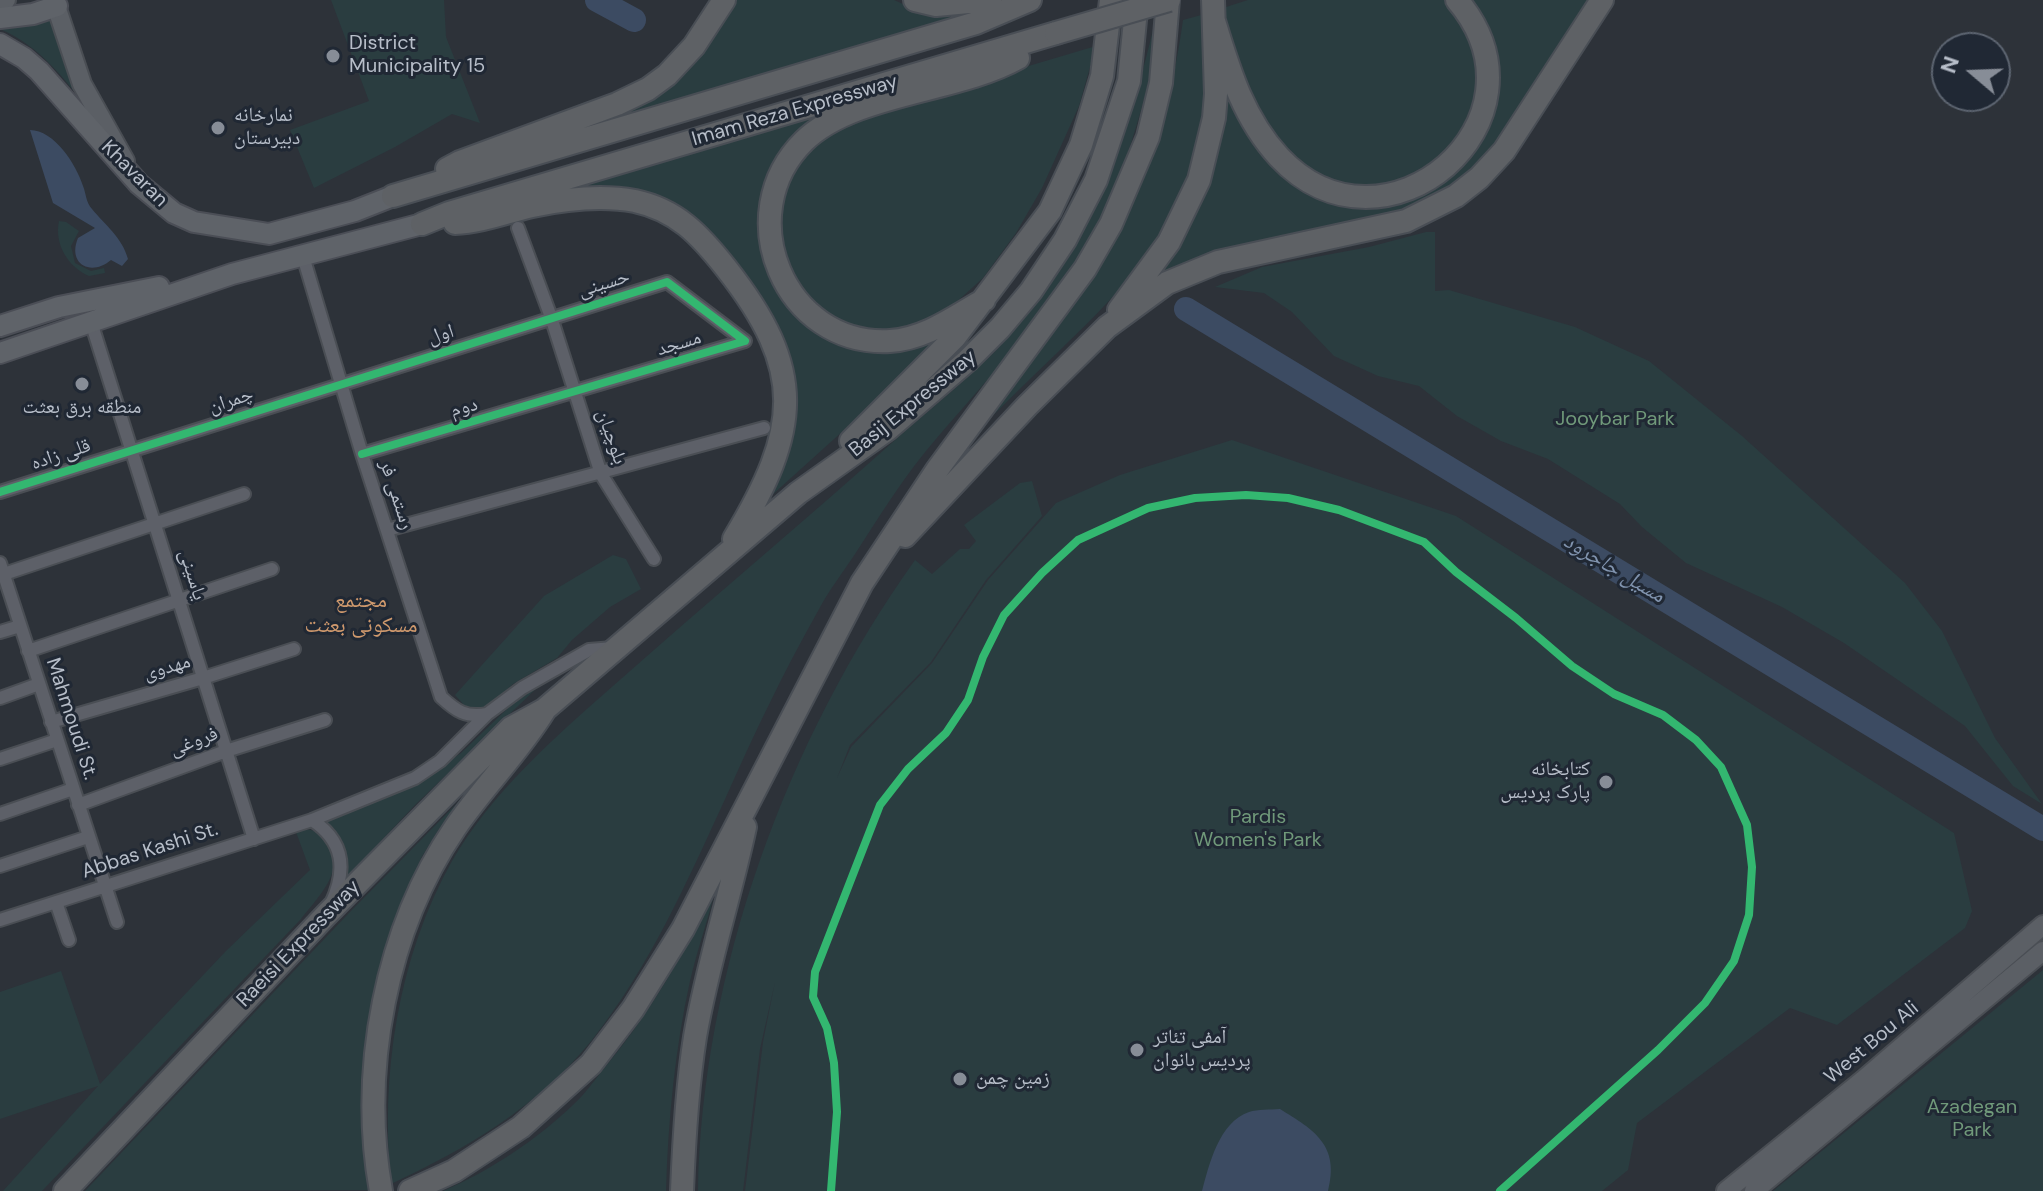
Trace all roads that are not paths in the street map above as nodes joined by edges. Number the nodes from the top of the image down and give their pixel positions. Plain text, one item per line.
1 (0, 0) edge
2 (6, 0) edge
3 (724, 0) edge
4 (915, 0) edge
5 (990, 0) edge
6 (1030, 0) edge
7 (1111, 0) edge
8 (1137, 0) edge
9 (1168, 0) edge
10 (1457, 0) edge
11 (1602, 0) edge
12 (56, 3) edge
13 (1213, 10) edge
14 (0, 18) edge
15 (1056, 33) junction
16 (0, 44) edge
17 (139, 184) junction
18 (393, 196) junction
19 (422, 224) junction
20 (518, 228) dead end
21 (302, 253) junction
22 (232, 274) junction
23 (667, 282) joint
24 (984, 300) junction
25 (551, 317) junction
26 (91, 322) junction
27 (0, 326) edge
28 (1107, 327) junction
29 (0, 353) edge
30 (340, 383) junction
31 (575, 392) junction
32 (764, 428) dead end
33 (131, 450) junction
34 (362, 454) junction
35 (601, 474) junction
36 (0, 492) edge
37 (798, 493) junction
38 (244, 494) dead end
39 (154, 522) junction
40 (387, 530) junction
41 (723, 556) junction
42 (654, 559) dead end
43 (2, 568) edge
44 (272, 569) dead end
45 (862, 583) junction
46 (179, 601) junction
47 (20, 626) junction
48 (0, 632) edge
49 (615, 648) junction
50 (294, 649) dead end
51 (28, 651) junction
52 (203, 678) junction
53 (39, 684) junction
54 (0, 698) edge
55 (544, 710) junction
56 (487, 714) junction
57 (325, 720) dead end
58 (51, 722) junction
59 (57, 740) junction
60 (226, 751) junction
61 (0, 759) edge
62 (73, 789) junction
63 (752, 797) junction
64 (78, 805) junction
65 (0, 814) edge
66 (312, 820) junction
67 (88, 837) junction
68 (254, 839) junction
69 (0, 866) edge
70 (104, 887) junction
71 (56, 902) junction
72 (326, 915) junction
73 (0, 920) edge
74 (117, 922) dead end
75 (2043, 925) edge
76 (69, 940) dead end
77 (2043, 951) edge
78 (381, 1188) edge
79 (65, 1191) edge
80 (410, 1191) edge
81 (682, 1191) edge
82 (1726, 1191) edge
83 (1754, 1191) edge

1 - 2 main road
3 - 18 highway
4 - 5 highway
6 - 18 highway, Imam Reza Expressway
7 - 24 highway
8 - 37 highway, Basij Expressway
9 - 15 highway, Imam Reza Expressway, bridge
9 - 45 highway, Basij Expressway
10 - 13 highway
11 - 28 highway
12 - 14 main road
12 - 17 main road
13 - 28 highway
15 - 19 highway, Imam Reza Expressway
15 - 24 highway
16 - 17 main road, Khavaran
17 - 18 main road, Khavaran
19 - 21 main road
19 - 41 highway
20 - 25 street, بلوچیان
21 - 22 main road
21 - 30 street, رستمی فر
22 - 26 main road
22 - 27 main road
23 - 25 street, حسینی
23 - 31 street, مسجد
24 - 37 highway
25 - 30 street, اول
25 - 31 street, بلوچیان
26 - 29 main road
26 - 33 street, یاسینی
28 - 45 highway
30 - 33 street, چمران
30 - 34 street, رستمی فر
31 - 34 street, دوم
31 - 35 street, بلوچیان
32 - 35 street
33 - 36 street, قلی زاده
33 - 39 street, یاسینی
34 - 40 street, رستمی فر
35 - 40 street
35 - 42 street, بلوچیان
37 - 41 highway, Basij Expressway
38 - 39 street
39 - 43 street
39 - 46 street, یاسینی
40 - 56 street, رستمی فر
41 - 49 highway, Basij Expressway
43 - 47 street, Mahmoudi St.
44 - 46 street
45 - 63 highway, Basij Expressway
46 - 51 street
46 - 52 street, یاسینی
47 - 48 street
47 - 51 street, Mahmoudi St.
49 - 55 highway, Basij Expressway
49 - 56 street, Abbas Kashi St.
50 - 52 street, مهدوی
51 - 53 street, Mahmoudi St.
52 - 58 street, مهدوی
52 - 60 street, یاسینی
53 - 54 street
53 - 58 street, Mahmoudi St.
55 - 72 highway, Raeisi Expressway
55 - 78 highway
56 - 66 street, Abbas Kashi St.
57 - 60 street, فروغی
58 - 59 street, Mahmoudi St.
59 - 61 street
59 - 62 street, Mahmoudi St.
60 - 64 street, فروغی
60 - 68 street, یاسینی
62 - 64 street, Mahmoudi St.
62 - 65 street
63 - 80 highway
63 - 81 highway
64 - 67 street, Mahmoudi St.
66 - 68 street, Abbas Kashi St.
66 - 72 street
67 - 69 street
67 - 70 street, Mahmoudi St.
68 - 70 street, Abbas Kashi St.
70 - 71 street, Abbas Kashi St.
70 - 74 street, Mahmoudi St.
71 - 73 street, Abbas Kashi St.
71 - 76 street
72 - 79 highway, Raeisi Expressway
75 - 82 main road, West Bou Ali
77 - 83 main road, West Bou Ali

